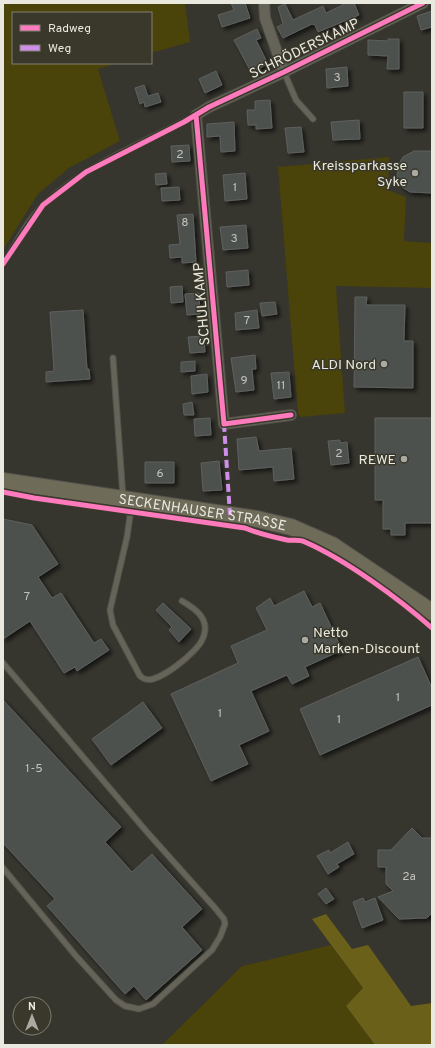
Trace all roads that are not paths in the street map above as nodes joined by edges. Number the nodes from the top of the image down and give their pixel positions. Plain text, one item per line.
1 (264, 3) edge
2 (423, 3) edge
3 (284, 72) junction
4 (196, 115) junction
5 (313, 119) dead end
6 (3, 264) edge
7 (113, 358) dead end
8 (291, 415) dead end
9 (3, 481) edge
10 (127, 501) junction
11 (182, 601) dead end
12 (429, 608) edge
13 (3, 663) edge
14 (3, 868) edge

1 - 3 street, SCHRÖDERSKAMP
2 - 3 street, SCHRÖDERSKAMP
3 - 4 street, SCHRÖDERSKAMP
3 - 5 lane
4 - 6 lane
4 - 8 street, SCHULKAMP
7 - 10 lane
9 - 10 main road, SECKENHAUSER STRASSE
10 - 11 lane
10 - 12 main road, SECKENHAUSER STRASSE
13 - 14 lane

